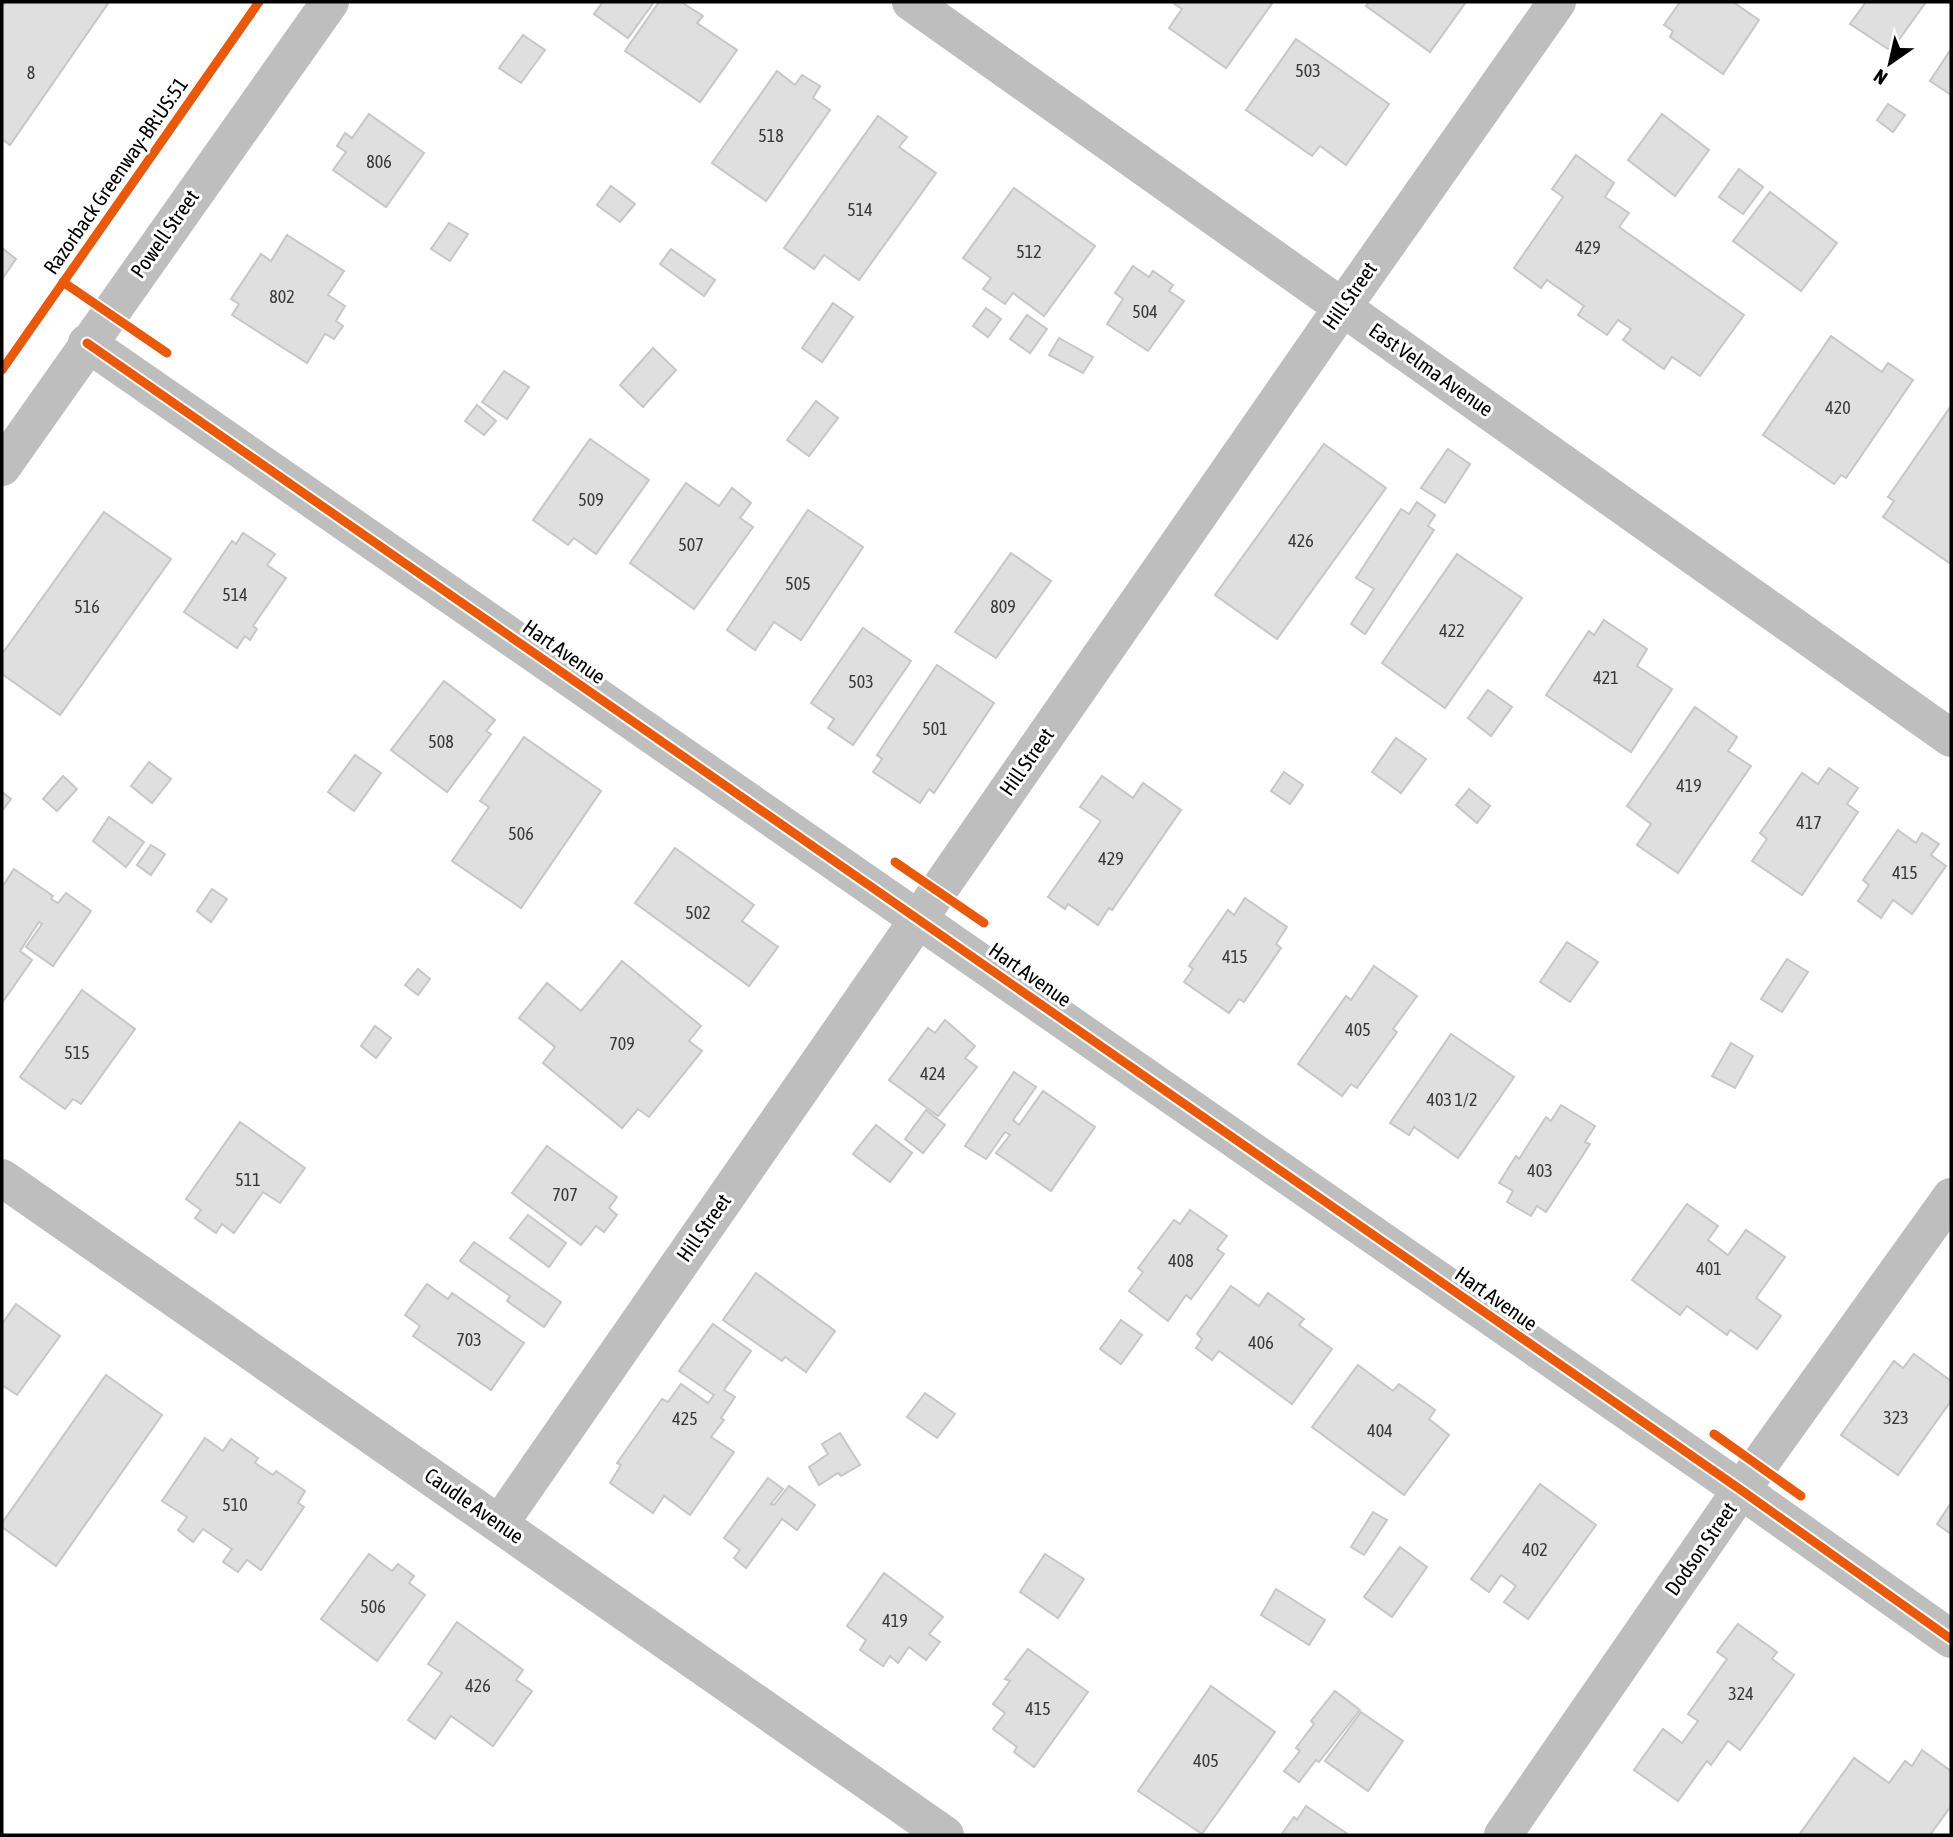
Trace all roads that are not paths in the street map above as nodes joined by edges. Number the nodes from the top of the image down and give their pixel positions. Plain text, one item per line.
1 (330, 2) edge
2 (911, 2) edge
3 (1557, 2) edge
4 (1342, 308) junction
5 (88, 343) junction
6 (2, 467) edge
7 (1951, 738) edge
8 (918, 919) junction
9 (2, 1178) edge
10 (1951, 1198) edge
11 (1741, 1490) junction
12 (500, 1523) junction
13 (1951, 1639) edge
14 (945, 1835) edge
15 (1503, 1835) edge

1 - 5 street, Powell Street
2 - 4 street, East Velma Avenue
3 - 4 street, Hill Street
4 - 7 street, East Velma Avenue
4 - 8 street, Hill Street
5 - 6 street, Powell Street
5 - 8 street, Hart Avenue
8 - 11 street, Hart Avenue
8 - 12 street, Hill Street
9 - 12 street, Caudle Avenue
10 - 11 street, Dodson Street
11 - 13 street, Hart Avenue
11 - 15 street, Dodson Street
12 - 14 street, Caudle Avenue

